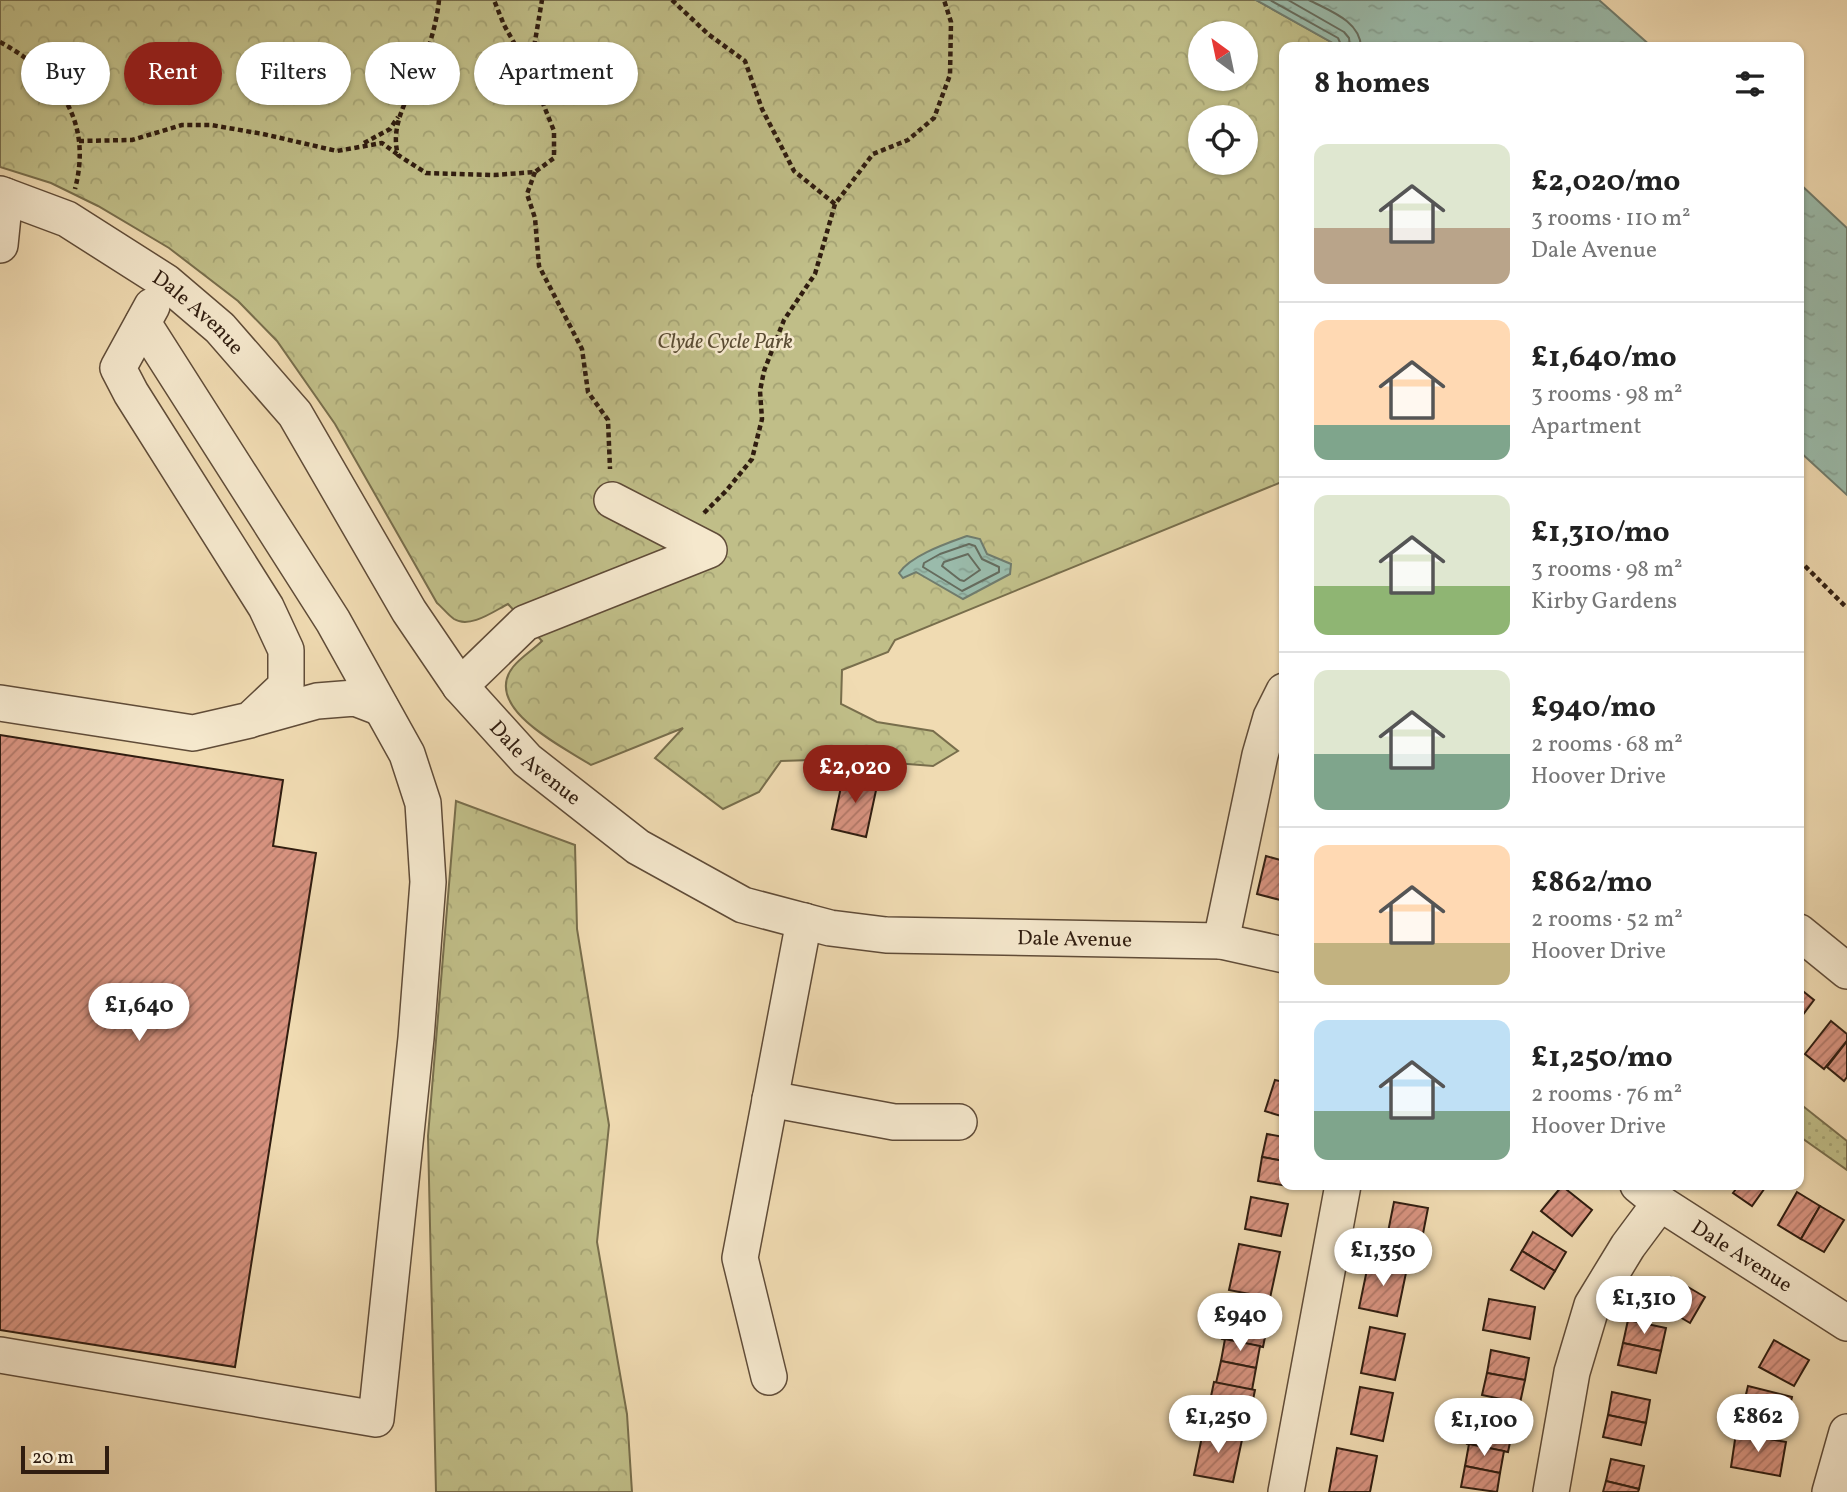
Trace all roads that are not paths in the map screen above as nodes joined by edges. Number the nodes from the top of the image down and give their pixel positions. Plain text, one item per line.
1 (3, 195) edge
2 (0, 245) edge
3 (166, 282) junction
4 (143, 323) junction
5 (612, 500) road end
6 (460, 686) junction
7 (1279, 701) edge
8 (0, 703) edge
9 (381, 708) junction
10 (250, 720) junction
11 (804, 921) junction
12 (1804, 936) edge
13 (1222, 941) junction
14 (1279, 954) edge
15 (1847, 971) edge
16 (770, 1099) junction
17 (959, 1122) dead end
18 (1342, 1190) edge
19 (1649, 1194) edge
20 (1847, 1322) edge
21 (0, 1355) edge
22 (769, 1377) dead end
23 (1847, 1432) edge
24 (1286, 1492) edge
25 (1551, 1492) edge
26 (1830, 1492) edge

1 - 2 street
1 - 3 street, Dale Avenue
3 - 4 street
3 - 6 street, Dale Avenue
4 - 9 street
4 - 10 street
5 - 6 street
6 - 11 street, Dale Avenue
7 - 13 street
8 - 10 street
9 - 10 street
9 - 21 street
11 - 13 street, Dale Avenue
11 - 16 street
12 - 15 street
13 - 14 street, Dale Avenue
16 - 17 street
16 - 22 street
18 - 24 street
19 - 20 street, Dale Avenue
19 - 25 street
23 - 26 street

